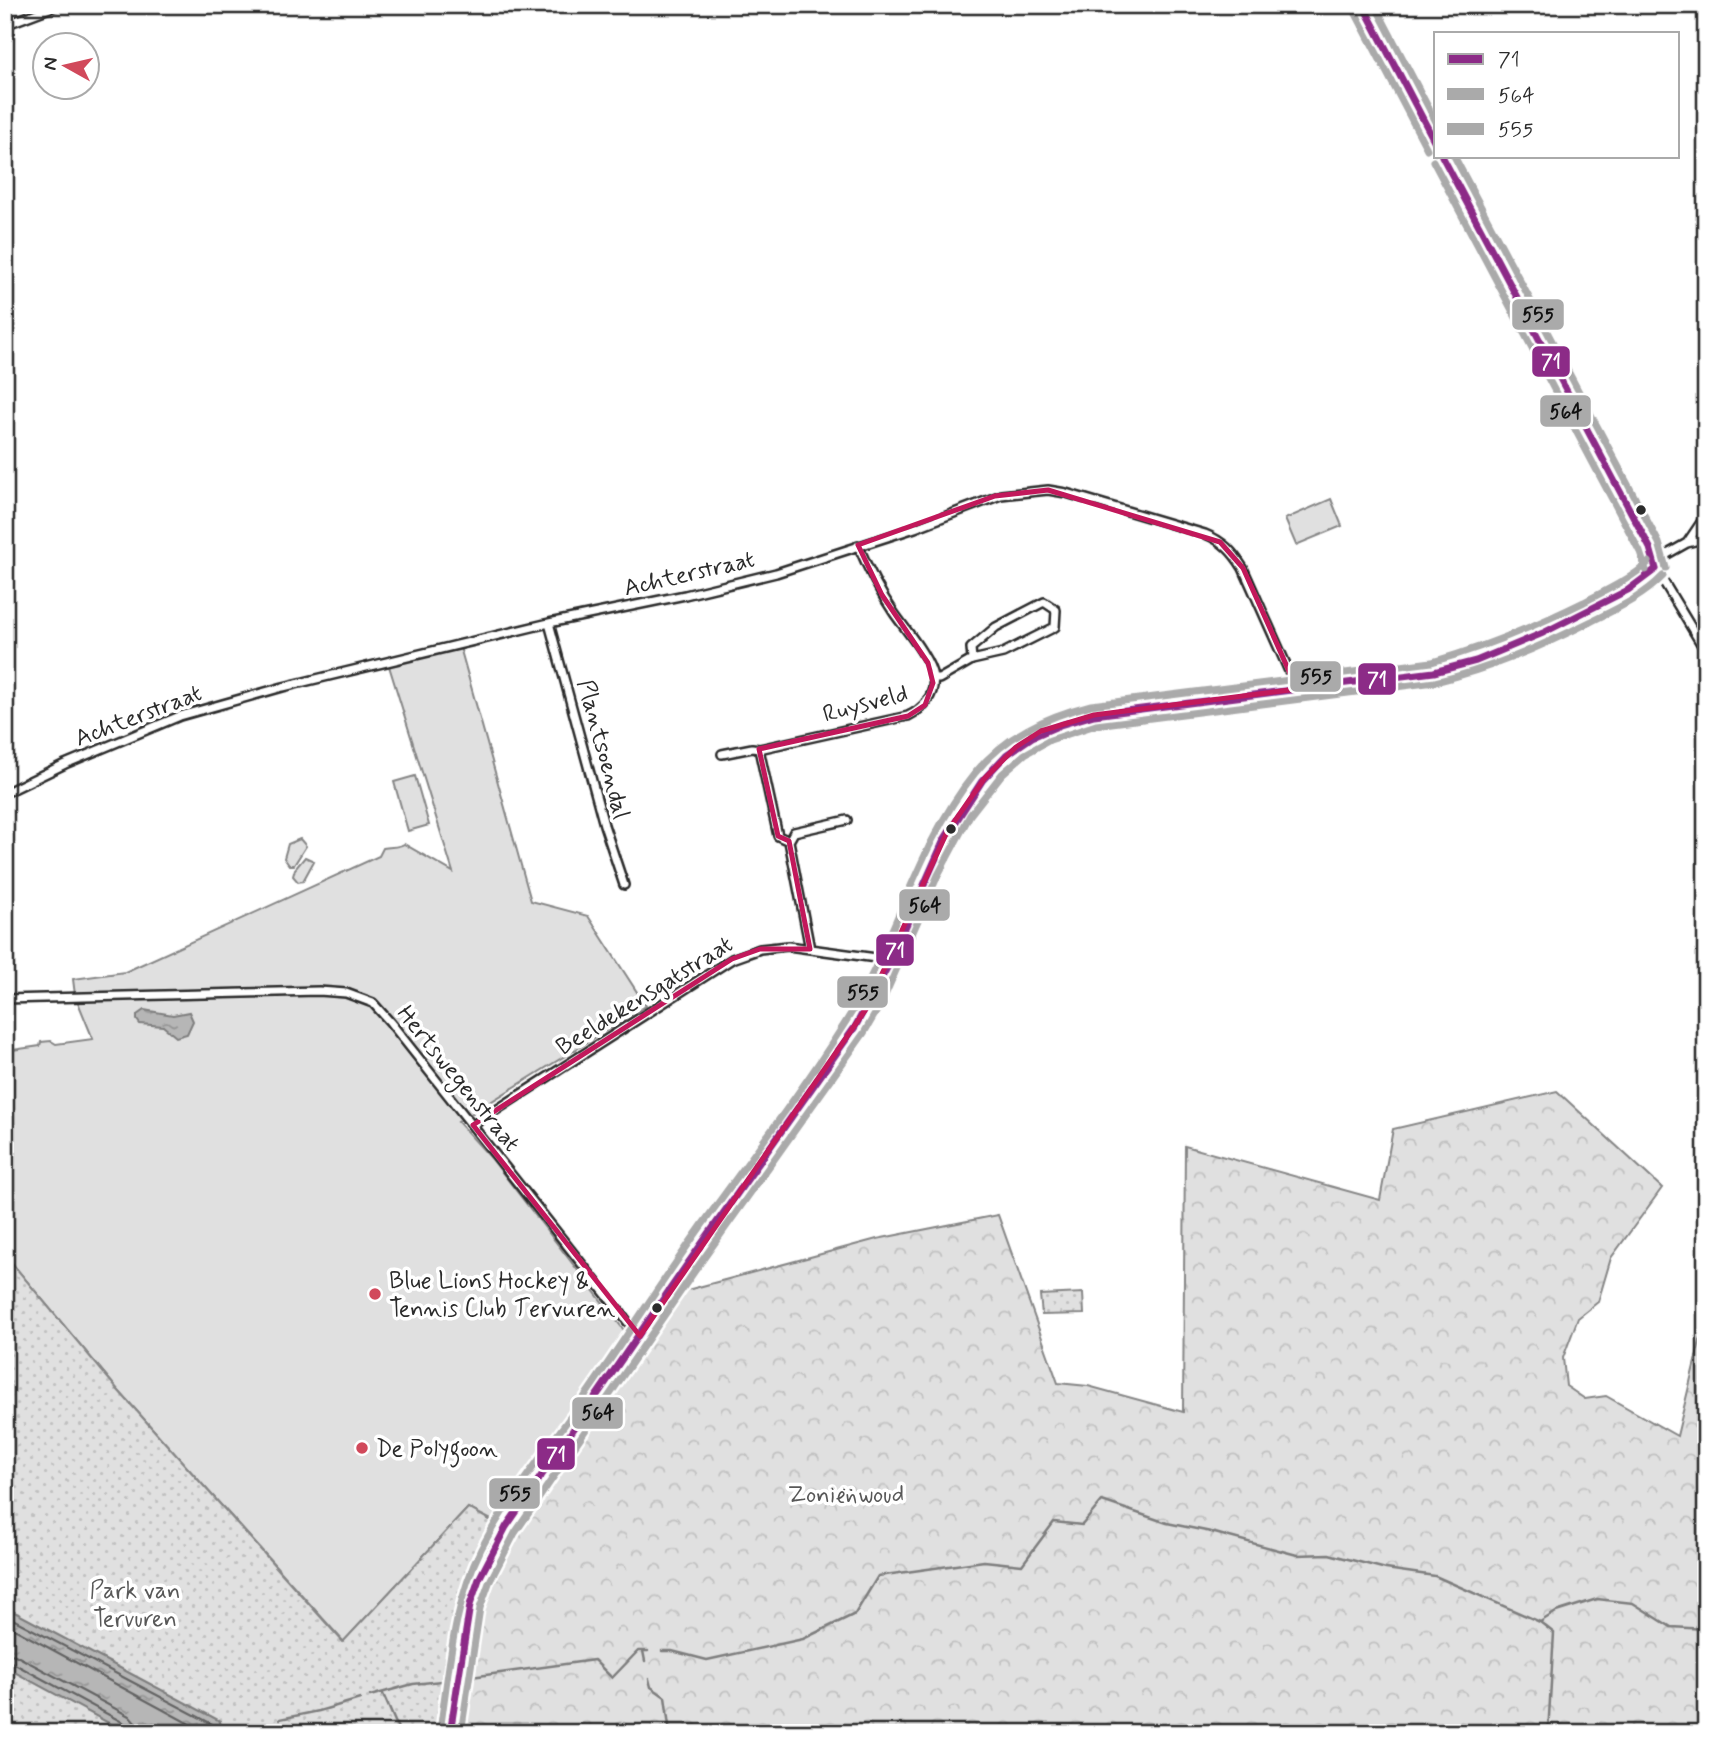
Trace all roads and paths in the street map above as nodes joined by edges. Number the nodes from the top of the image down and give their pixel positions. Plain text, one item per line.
1 (58, 5) edge
2 (1363, 5) edge
3 (5, 25) edge
4 (1434, 140) edge
5 (1443, 158) edge
6 (1706, 515) edge
7 (1706, 538) edge
8 (1687, 543) junction
9 (858, 545) junction
10 (1656, 565) junction
11 (549, 623) junction
12 (1706, 652) edge
13 (972, 660) junction
14 (933, 680) junction
15 (1297, 689) junction
16 (759, 749) junction
17 (722, 754) dead end
18 (5, 793) edge
19 (847, 820) dead end
20 (789, 841) junction
21 (624, 885) dead end
22 (810, 950) junction
23 (891, 960) junction
24 (5, 999) edge
25 (473, 1125) junction
26 (640, 1336) junction
27 (450, 1733) edge

1 - 3 street
2 - 4 street
5 - 10 street
6 - 8 street
7 - 8 street
8 - 10 street
9 - 11 street, Achterstraat
9 - 14 street, Ruysveld
9 - 15 street, Achterstraat
10 - 12 street
10 - 15 street
11 - 18 street, Achterstraat
11 - 21 street, Plantsoendal
13 - 13 street
13 - 14 street
14 - 16 street, Ruysveld
15 - 23 street
16 - 17 street, Ruysveld
16 - 20 street
19 - 20 street
20 - 22 street
22 - 23 street, Beeldekensgatstraat
22 - 25 street, Beeldekensgatstraat
23 - 26 street
24 - 25 street, Hertswegenstraat
25 - 26 street, Hertswegenstraat
26 - 27 street

